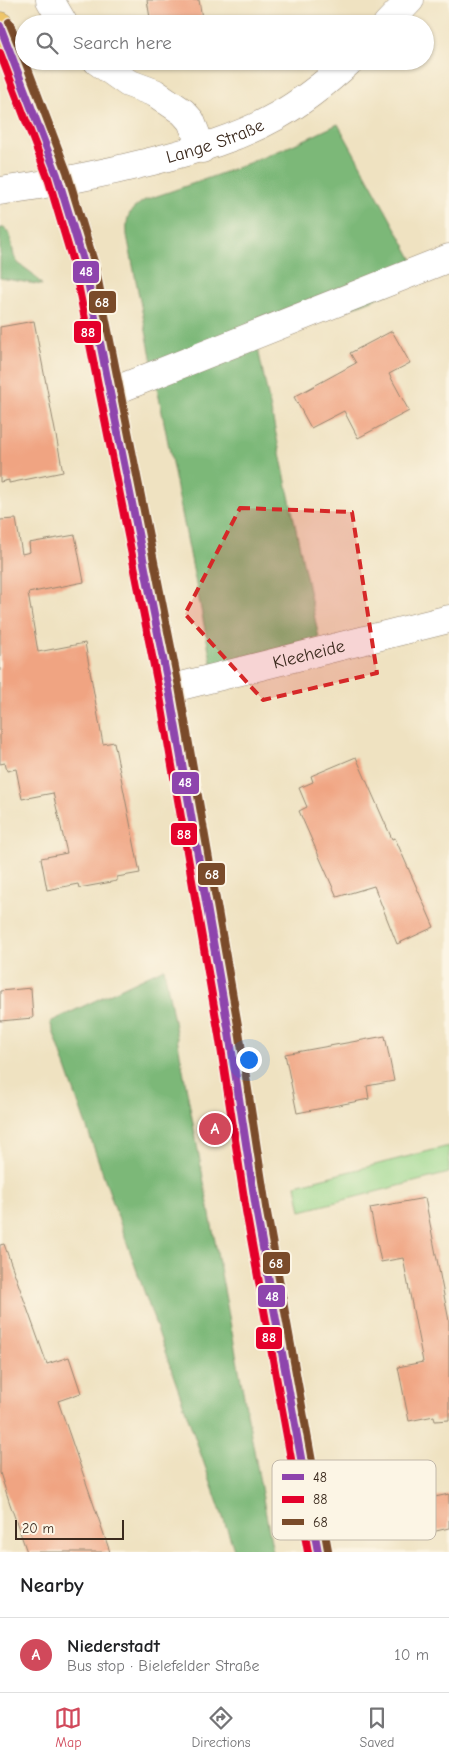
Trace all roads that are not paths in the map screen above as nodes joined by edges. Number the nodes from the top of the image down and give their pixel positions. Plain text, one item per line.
1 (50, 0) edge
2 (410, 0) edge
3 (59, 15) edge
4 (396, 15) edge
5 (0, 26) edge
6 (15, 64) edge
7 (17, 70) edge
8 (111, 70) edge
9 (340, 70) edge
10 (202, 149) junction
11 (61, 182) junction
12 (0, 191) edge
13 (449, 258) edge
14 (110, 392) junction
15 (449, 619) edge
16 (169, 690) junction
17 (301, 1460) edge

1 - 3 street
2 - 4 street
5 - 6 main road
7 - 11 main road
8 - 10 street
9 - 10 street, Lange Straße
10 - 11 street, Lange Straße
11 - 12 street, Lange Straße
11 - 14 main road
13 - 14 street
14 - 16 main road
15 - 16 street, Kleeheide
16 - 17 main road

